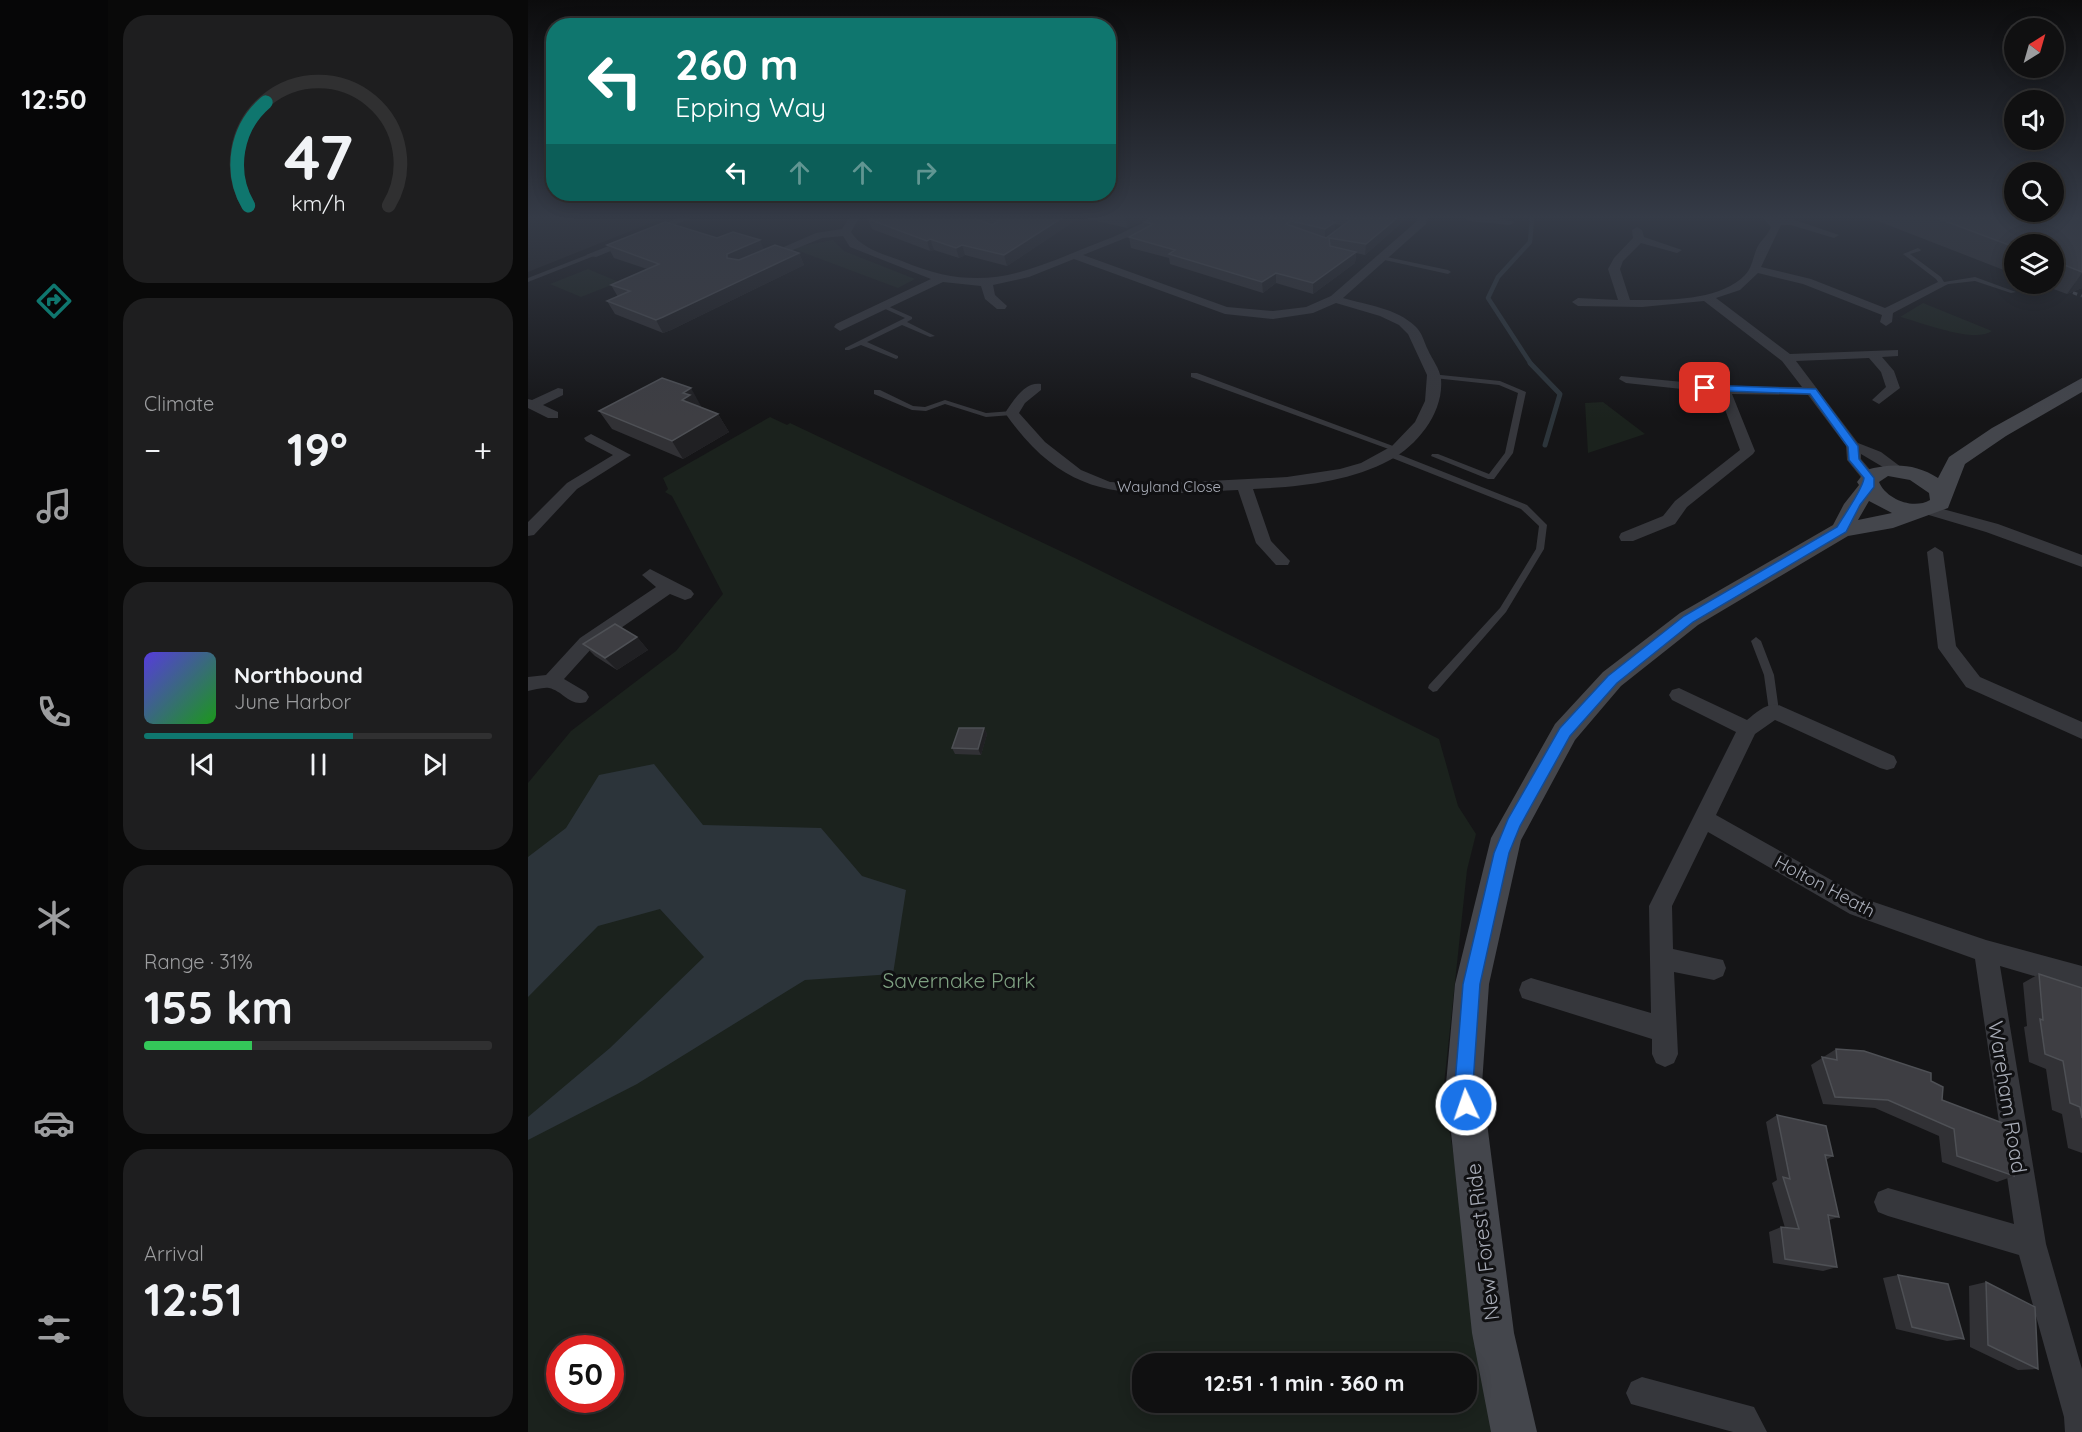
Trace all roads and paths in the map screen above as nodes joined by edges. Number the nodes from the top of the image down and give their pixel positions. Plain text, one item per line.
1 (928, 285) edge
2 (986, 285) edge
3 (1155, 285) edge
4 (1350, 285) edge
5 (1619, 285) edge
6 (1740, 285) edge
7 (1815, 285) edge
8 (1941, 285) edge
9 (1707, 297) junction
10 (1335, 299) junction
11 (1578, 302) dead end
12 (1625, 303) junction
13 (883, 306) junction
14 (1001, 306) dead end
15 (901, 322) junction
16 (840, 327) dead end
17 (932, 336) dead end
18 (861, 342) junction
19 (847, 349) dead end
20 (1893, 353) dead end
21 (1874, 356) junction
22 (896, 357) dead end
23 (1787, 358) junction
24 (1194, 375) dead end
25 (1434, 376) junction
26 (1626, 379) dead end
27 (2082, 384) edge
28 (1036, 387) dead end
29 (1724, 390) junction
30 (1813, 391) junction
31 (558, 392) dead end
32 (877, 392) dead end
33 (1879, 400) dead end
34 (530, 404) edge
35 (1012, 413) junction
36 (553, 415) dead end
37 (591, 438) dead end
38 (1853, 446) junction
39 (1394, 452) junction
40 (1435, 456) dead end
41 (1956, 461) junction
42 (1899, 470) junction
43 (1869, 482) junction
44 (1244, 485) junction
45 (1933, 504) junction
46 (1842, 530) junction
47 (528, 531) edge
48 (1626, 537) dead end
49 (1935, 552) dead end
50 (1282, 561) dead end
51 (2082, 561) edge
52 (650, 575) dead end
53 (1756, 641) dead end
54 (551, 681) junction
55 (528, 684) edge
56 (1433, 688) dead end
57 (1679, 695) dead end
58 (579, 697) dead end
59 (1774, 711) junction
60 (1749, 729) junction
61 (2082, 731) edge
62 (1887, 762) dead end
63 (1704, 819) junction
64 (1986, 951) junction
65 (1663, 958) junction
66 (1714, 968) dead end
67 (2082, 978) edge
68 (1531, 990) dead end
69 (1888, 1202) dead end
70 (2031, 1244) junction
71 (1642, 1393) dead end
72 (2081, 1422) edge
73 (1514, 1432) edge
74 (1750, 1432) edge

1 - 13 street
2 - 14 street
3 - 10 street
4 - 10 street
5 - 12 street
6 - 9 street
7 - 8 street
9 - 12 street
9 - 23 street
10 - 25 street, Wayland Close
11 - 12 street
13 - 15 lane
13 - 16 street
15 - 17 lane
15 - 18 lane
18 - 19 lane
18 - 22 lane
20 - 21 street
21 - 23 street
21 - 33 street
23 - 30 street
24 - 39 lane
25 - 39 street, Wayland Close
25 - 40 lane
26 - 29 street
27 - 41 main road
28 - 35 street
29 - 30 street
29 - 48 street
30 - 38 street
31 - 34 street
32 - 35 lane
34 - 36 street
35 - 44 street, Wayland Close
37 - 47 street
38 - 42 street
38 - 43 street
39 - 44 street, Wayland Close
39 - 56 lane
41 - 42 main road
41 - 45 main road
42 - 43 main road
42 - 45 main road
43 - 45 main road
43 - 46 main road
44 - 50 street, Wayland Close
45 - 46 main road, New Forest Ride
45 - 51 street
46 - 73 main road, New Forest Ride
49 - 61 street
52 - 54 street
53 - 59 lane
54 - 55 street
54 - 58 street
57 - 60 street
59 - 60 street
59 - 62 street
60 - 63 street
63 - 64 street, Holton Heath
63 - 65 street
64 - 67 street, Holton Heath
64 - 70 street, Wareham Road
65 - 66 street
65 - 68 street
69 - 70 street
70 - 72 street, Wareham Road
71 - 74 street

